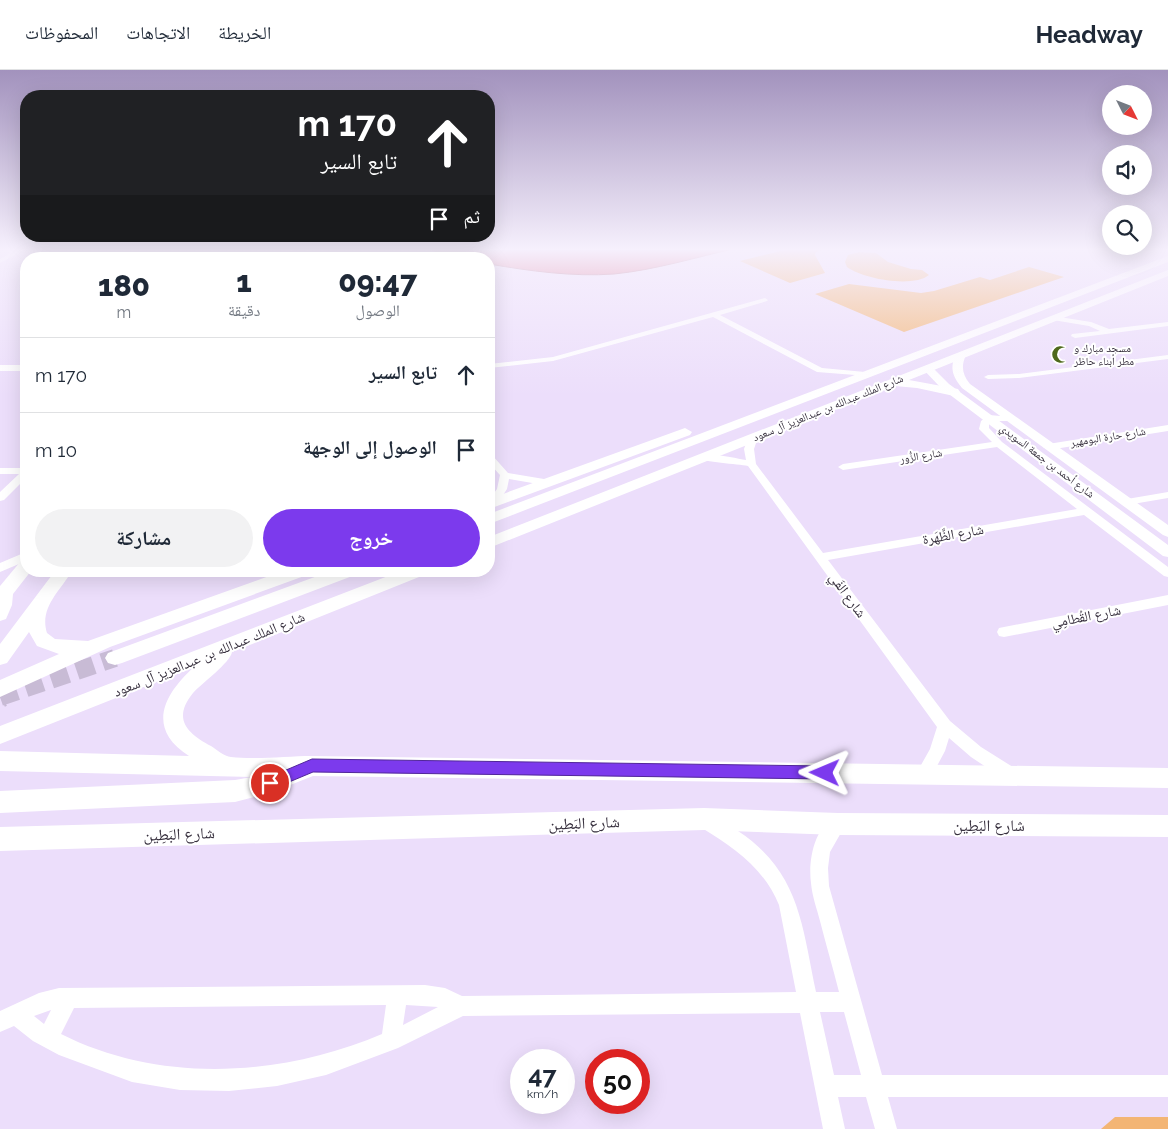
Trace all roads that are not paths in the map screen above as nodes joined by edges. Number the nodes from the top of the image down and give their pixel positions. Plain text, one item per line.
1 (1067, 297) edge
2 (1108, 297) edge
3 (765, 300) dead end
4 (1075, 311) junction
5 (714, 314) junction
6 (1056, 318) junction
7 (1091, 324) junction
8 (1168, 324) edge
9 (1109, 332) junction
10 (1075, 336) dead end
11 (950, 342) junction
12 (961, 355) junction
13 (1168, 357) edge
14 (495, 365) edge
15 (0, 368) edge
16 (20, 368) edge
17 (927, 368) junction
18 (820, 370) junction
19 (865, 374) junction
20 (988, 377) dead end
21 (891, 382) junction
22 (825, 390) junction
23 (954, 392) junction
24 (989, 418) junction
25 (1009, 419) junction
26 (1168, 428) edge
27 (753, 437) junction
28 (999, 444) junction
29 (1048, 446) junction
30 (703, 458) junction
31 (495, 464) edge
32 (750, 464) junction
33 (843, 468) dead end
34 (0, 470) edge
35 (20, 472) edge
36 (506, 475) junction
37 (20, 478) edge
38 (544, 482) junction
39 (1092, 495) junction
40 (1168, 495) edge
41 (0, 498) edge
42 (495, 498) edge
43 (495, 501) edge
44 (1127, 502) junction
45 (1086, 510) junction
46 (495, 517) edge
47 (1168, 532) edge
48 (495, 541) edge
49 (1168, 552) edge
50 (820, 557) junction
51 (20, 559) edge
52 (0, 568) edge
53 (20, 572) edge
54 (1168, 573) edge
55 (60, 577) edge
56 (285, 577) edge
57 (332, 577) edge
58 (403, 577) edge
59 (1, 591) edge
60 (1168, 600) edge
61 (39, 605) junction
62 (0, 614) edge
63 (1004, 632) dead end
64 (104, 642) junction
65 (232, 645) junction
66 (0, 658) edge
67 (115, 658) tunnel mouth
68 (0, 689) edge
69 (945, 726) junction
70 (25, 727) junction
71 (0, 728) edge
72 (0, 735) edge
73 (0, 761) edge
74 (312, 766) junction
75 (226, 767) junction
76 (924, 774) junction
77 (1012, 776) junction
78 (1168, 778) edge
79 (0, 802) edge
80 (704, 820) junction
81 (838, 824) junction
82 (1168, 826) edge
83 (0, 839) edge
84 (397, 995) junction
85 (68, 998) junction
86 (808, 1002) junction
87 (852, 1002) junction
88 (461, 1006) junction
89 (8, 1019) edge
90 (48, 1038) junction
91 (391, 1041) junction
92 (825, 1086) junction
93 (874, 1086) junction
94 (1168, 1086) edge
95 (834, 1129) edge
96 (886, 1129) edge

1 - 11 main road, شارع الملك عبدالله بن عبدالعزيز آل سعود
2 - 4 main road, شارع الملك عبدالله بن عبدالعزيز آل سعود
3 - 5 street
4 - 6 main road, شارع الملك عبدالله بن عبدالعزيز آل سعود
4 - 7 street
5 - 14 street
5 - 18 street
6 - 7 street
6 - 12 main road, شارع الملك عبدالله بن عبدالعزيز آل سعود
7 - 9 street
8 - 9 street
9 - 10 street
11 - 17 main road
11 - 19 main road, شارع الملك عبدالله بن عبدالعزيز آل سعود
12 - 17 main road, شارع الملك عبدالله بن عبدالعزيز آل سعود
12 - 25 street, شارع أحمد بن جمعة السويدي
13 - 20 street
15 - 16 main road
17 - 21 main road, شارع الملك عبدالله بن عبدالعزيز آل سعود
17 - 23 street, شارع أحمد بن جمعة السويدي
18 - 19 street
18 - 22 street
19 - 22 main road, شارع الملك عبدالله بن عبدالعزيز آل سعود
21 - 23 main road
21 - 27 main road, شارع الملك عبدالله بن عبدالعزيز آل سعود
22 - 38 main road
22 - 46 main road, شارع الملك عبدالله بن عبدالعزيز آل سعود
23 - 24 street, شارع أحمد بن جمعة السويدي
24 - 25 street
24 - 28 street
24 - 39 street, شارع أحمد بن جمعة السويدي
25 - 29 street, شارع أحمد بن جمعة السويدي
26 - 29 street, شارع حارة البومهير
27 - 30 main road, شارع الملك عبدالله بن عبدالعزيز آل سعود
27 - 32 street
28 - 33 street, شارع الزُّور
28 - 45 street
29 - 44 street, شارع أحمد بن جمعة السويدي
30 - 32 street
30 - 48 main road, شارع الملك عبدالله بن عبدالعزيز آل سعود
31 - 36 street
32 - 50 street, شارع الفَي
34 - 35 street
36 - 38 street
36 - 42 street
37 - 41 street
38 - 43 main road
39 - 44 street
39 - 49 street, شارع أحمد بن جمعة السويدي
40 - 44 street
44 - 47 street, شارع أحمد بن جمعة السويدي
45 - 50 street, شارع الظَّهَرة
45 - 54 street
50 - 69 street, شارع الفَي
51 - 52 street
53 - 59 main road
55 - 61 main road
56 - 64 main road
57 - 67 main road, شارع الملك عبدالله بن عبدالعزيز آل سعود
58 - 65 main road, شارع الملك عبدالله بن عبدالعزيز آل سعود
59 - 62 main road
60 - 63 street, شارع القُطامِي
61 - 64 main road
61 - 66 main road
64 - 68 main road
65 - 70 main road, شارع الملك عبدالله بن عبدالعزيز آل سعود
65 - 75 main road
69 - 76 street
69 - 77 street, شارع الفَي
70 - 71 main road
70 - 72 main road, شارع الملك عبدالله بن عبدالعزيز آل سعود
73 - 75 main road
74 - 75 main road
74 - 76 main road
74 - 79 main road
76 - 77 main road
77 - 78 main road
80 - 81 main road, شارع البَطِين
80 - 83 main road, شارع البَطِين
80 - 86 street
81 - 82 main road, شارع البَطِين
81 - 87 street
84 - 85 street
84 - 88 street
84 - 91 street
85 - 89 street
85 - 90 street
86 - 87 street
86 - 88 street
86 - 92 street
87 - 93 street
88 - 91 street
89 - 90 street
90 - 91 street
92 - 93 street
92 - 95 street
93 - 94 street
93 - 96 street

